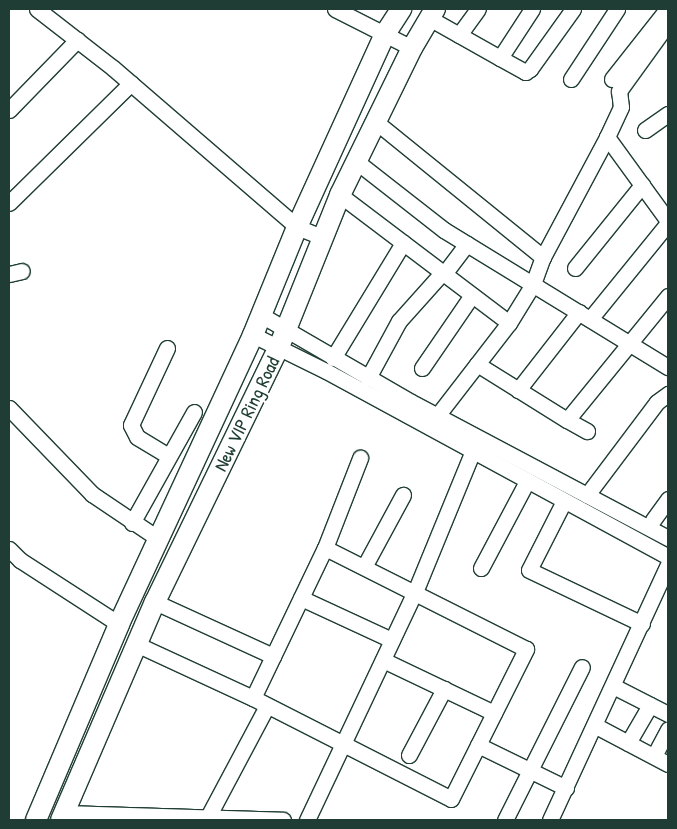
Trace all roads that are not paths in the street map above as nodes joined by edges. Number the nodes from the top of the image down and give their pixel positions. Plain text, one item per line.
1 (36, 9) edge
2 (335, 9) edge
3 (401, 9) edge
4 (478, 9) edge
5 (532, 9) edge
6 (573, 9) edge
7 (617, 9) edge
8 (667, 9) edge
9 (432, 13) edge
10 (668, 23) edge
11 (385, 34) junction
12 (459, 35) junction
13 (77, 40) junction
14 (412, 48) junction
15 (500, 58) junction
16 (571, 79) dead end
17 (612, 79) dead end
18 (131, 83) junction
19 (9, 110) edge
20 (668, 114) edge
21 (376, 122) junction
22 (644, 130) dead end
23 (607, 137) junction
24 (357, 162) junction
25 (642, 185) junction
26 (340, 195) junction
27 (9, 203) edge
28 (668, 222) edge
29 (296, 226) junction
30 (322, 237) junction
31 (404, 243) junction
32 (467, 244) junction
33 (543, 257) junction
34 (575, 268) dead end
35 (443, 273) junction
36 (533, 284) junction
37 (472, 295) junction
38 (668, 296) edge
39 (261, 315) junction
40 (585, 315) junction
41 (509, 323) junction
42 (253, 335) junction
43 (283, 339) junction
44 (631, 344) junction
45 (167, 348) dead end
46 (333, 358) junction
47 (477, 364) junction
48 (668, 367) edge
49 (422, 368) dead end
50 (368, 378) junction
51 (518, 390) junction
52 (665, 402) edge
53 (9, 408) edge
54 (194, 412) dead end
55 (437, 416) junction
56 (568, 420) junction
57 (587, 431) dead end
58 (479, 438) junction
59 (472, 452) junction
60 (169, 456) junction
61 (360, 458) dead end
62 (527, 481) junction
63 (403, 495) dead end
64 (586, 495) junction
65 (668, 499) edge
66 (564, 501) junction
67 (653, 520) dead end
68 (132, 522) junction
69 (159, 538) junction
70 (668, 538) edge
71 (325, 548) junction
72 (9, 549) edge
73 (668, 557) edge
74 (668, 565) edge
75 (364, 567) junction
76 (481, 568) dead end
77 (415, 592) junction
78 (301, 598) junction
79 (155, 602) junction
80 (119, 624) junction
81 (642, 624) junction
82 (392, 640) junction
83 (136, 644) junction
84 (273, 656) junction
85 (383, 660) junction
86 (582, 667) dead end
87 (613, 686) junction
88 (444, 689) junction
89 (253, 698) junction
90 (650, 705) junction
91 (267, 706) junction
92 (494, 713) junction
93 (668, 714) edge
94 (596, 726) junction
95 (668, 730) edge
96 (628, 743) junction
97 (343, 745) junction
98 (478, 745) junction
99 (408, 755) dead end
100 (654, 756) junction
101 (668, 764) edge
102 (530, 770) junction
103 (566, 788) junction
104 (209, 815) junction
105 (62, 817) edge
106 (36, 820) edge
107 (283, 820) edge
108 (307, 820) edge
109 (505, 820) edge
110 (550, 820) edge

1 - 13 street
2 - 11 street
3 - 11 main road, New VIP Ring Road
4 - 12 street
5 - 15 street
6 - 15 street
7 - 16 street
8 - 17 street
9 - 12 street
9 - 14 main road, New VIP Ring Road
10 - 23 street
11 - 14 street
11 - 29 main road, New VIP Ring Road
12 - 15 street
13 - 18 street
13 - 19 street
14 - 21 main road, New VIP Ring Road
18 - 27 street
18 - 29 street
20 - 22 street
21 - 24 main road, New VIP Ring Road
21 - 33 street
23 - 25 street
23 - 33 street
24 - 26 main road, New VIP Ring Road
24 - 32 street
25 - 28 street
25 - 34 street
26 - 30 main road, New VIP Ring Road
26 - 31 street
28 - 40 street
29 - 30 street
29 - 39 main road, New VIP Ring Road
30 - 43 main road, New VIP Ring Road
31 - 35 street
31 - 46 street
32 - 35 street
32 - 36 street
33 - 36 street
35 - 37 street
35 - 50 street
36 - 40 street
36 - 41 street
37 - 41 street
37 - 49 street
38 - 44 street
39 - 42 main road, New VIP Ring Road
39 - 43 street
40 - 44 street
40 - 51 street
41 - 47 street
42 - 43 street
42 - 69 main road, New VIP Ring Road
43 - 46 street
43 - 59 street
43 - 79 main road, New VIP Ring Road
44 - 48 street
44 - 56 street
45 - 60 street
46 - 50 street
47 - 51 street
47 - 55 street
50 - 55 street
51 - 56 street
52 - 64 street
53 - 68 street
54 - 60 street
55 - 58 street
56 - 57 street
58 - 59 street
58 - 64 street
59 - 62 street
59 - 77 street
60 - 68 street
61 - 71 street
62 - 66 street
62 - 76 street
63 - 75 street
64 - 70 street
65 - 67 street
66 - 73 street
66 - 81 street
68 - 69 street
69 - 80 main road, New VIP Ring Road
71 - 75 street
71 - 78 street
72 - 80 street
74 - 81 street
75 - 77 street
77 - 82 street
77 - 92 street
78 - 82 street
78 - 84 street
79 - 83 main road, New VIP Ring Road
79 - 84 street
80 - 106 main road, New VIP Ring Road
81 - 87 street
82 - 85 street
83 - 89 street
83 - 105 main road, New VIP Ring Road
84 - 89 street
85 - 88 street
85 - 97 street
86 - 102 street
87 - 90 street
87 - 94 street
88 - 92 street
88 - 99 street
89 - 91 street
90 - 93 street
90 - 96 street
91 - 97 street
91 - 104 street
92 - 98 street
94 - 96 street
94 - 103 street
95 - 100 street
96 - 100 street
97 - 98 street
97 - 108 street
98 - 102 street
100 - 101 street
102 - 103 street
102 - 109 street
103 - 110 street
104 - 105 street
104 - 107 street

